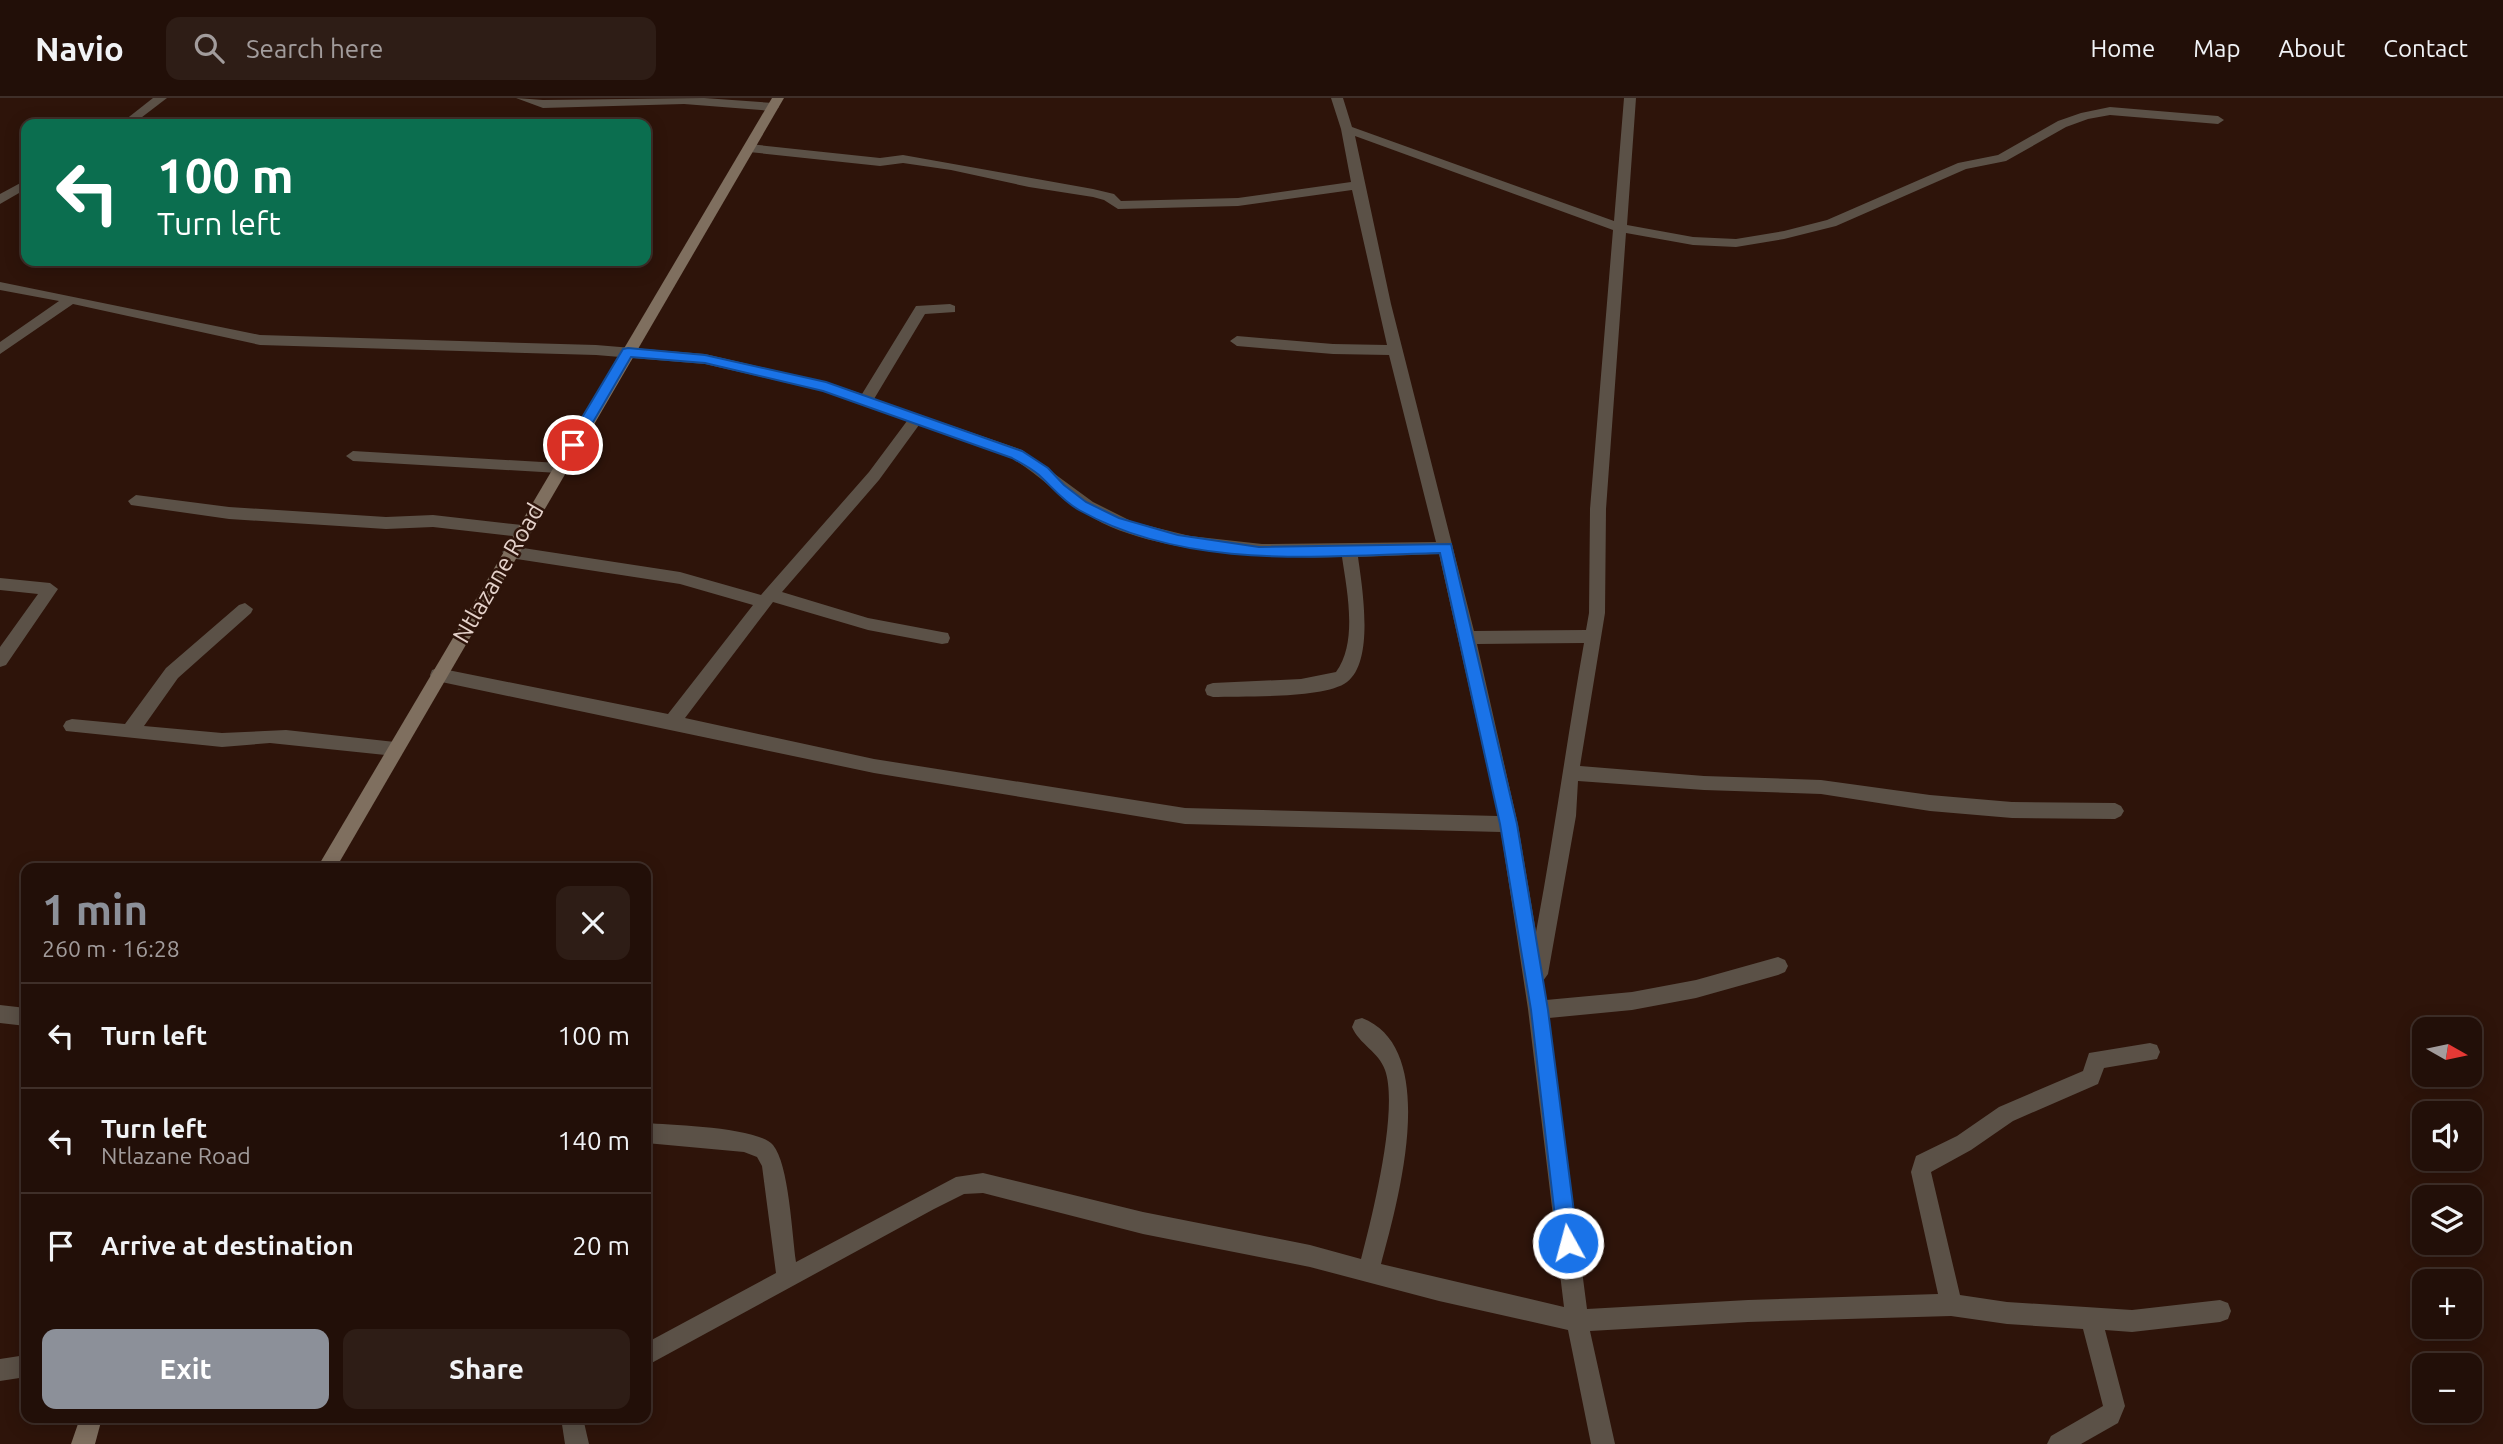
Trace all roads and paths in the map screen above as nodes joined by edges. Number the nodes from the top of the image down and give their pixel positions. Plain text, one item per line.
1 (161, 98) edge
2 (522, 98) edge
3 (1337, 98) edge
4 (1630, 98) edge
5 (2115, 98) edge
6 (776, 102) edge
7 (2110, 111) junction
8 (133, 119) edge
9 (2218, 120) dead end
10 (1347, 129) junction
11 (749, 148) junction
12 (1357, 185) junction
13 (21, 187) edge
14 (0, 200) edge
15 (1620, 228) junction
16 (0, 286) edge
17 (71, 299) junction
18 (950, 309) dead end
19 (1237, 341) dead end
20 (0, 349) edge
21 (1393, 350) junction
22 (628, 352) junction
23 (866, 400) junction
24 (917, 418) junction
25 (353, 456) dead end
26 (559, 468) junction
27 (136, 501) dead end
28 (522, 531) junction
29 (1446, 548) junction
30 (1349, 550) junction
31 (510, 552) junction
32 (0, 584) edge
33 (767, 598) junction
34 (245, 609) dead end
35 (1593, 636) junction
36 (942, 638) dead end
37 (1466, 639) junction
38 (0, 660) edge
39 (438, 676) junction
40 (1213, 690) dead end
41 (672, 722) junction
42 (72, 726) dead end
43 (130, 731) junction
44 (395, 749) junction
45 (1570, 772) junction
46 (2115, 811) dead end
47 (1508, 824) junction
48 (329, 863) edge
49 (1778, 966) dead end
50 (1536, 987) junction
51 (1539, 1010) junction
52 (0, 1014) edge
53 (21, 1016) edge
54 (1362, 1027) dead end
55 (2150, 1052) dead end
56 (651, 1133) edge
57 (1368, 1271) junction
58 (787, 1278) junction
59 (1951, 1305) junction
60 (2220, 1311) dead end
61 (2091, 1318) junction
62 (1578, 1321) junction
63 (651, 1352) edge
64 (21, 1367) edge
65 (0, 1370) edge
66 (89, 1423) edge
67 (573, 1423) edge
68 (83, 1444) edge
69 (577, 1444) edge
70 (1603, 1444) edge
71 (2059, 1444) edge

1 - 8 street
2 - 6 street
3 - 10 street
4 - 15 street
5 - 7 street
6 - 11 street, Ntlazane Road
7 - 9 street
7 - 15 street
10 - 12 street
10 - 15 street
11 - 12 street
11 - 22 street, Ntlazane Road
12 - 21 street
13 - 14 street
15 - 35 street
16 - 17 street
17 - 20 street
17 - 22 street
18 - 23 street
19 - 21 street
21 - 29 street
22 - 23 street
22 - 26 street, Ntlazane Road
23 - 24 street
24 - 30 street
24 - 33 street
25 - 26 street
26 - 28 street, Ntlazane Road
27 - 28 street
28 - 31 street, Ntlazane Road
29 - 30 street
29 - 37 street
30 - 40 street
31 - 33 street
31 - 39 street, Ntlazane Road
32 - 38 street
33 - 36 street
33 - 41 street
34 - 43 street
35 - 37 street
35 - 45 street
37 - 47 street
39 - 41 street
39 - 44 street, Ntlazane Road
41 - 47 street
42 - 43 street
43 - 44 street
44 - 48 street, Ntlazane Road
45 - 46 street
45 - 50 street
47 - 50 street
49 - 51 street
50 - 51 street
51 - 62 street
52 - 53 street
54 - 57 street
55 - 59 street
56 - 58 street
57 - 58 street
57 - 62 street
58 - 63 street
59 - 61 street
59 - 62 street
60 - 61 street
61 - 71 street
62 - 70 street
64 - 65 street
66 - 68 street
67 - 69 street

